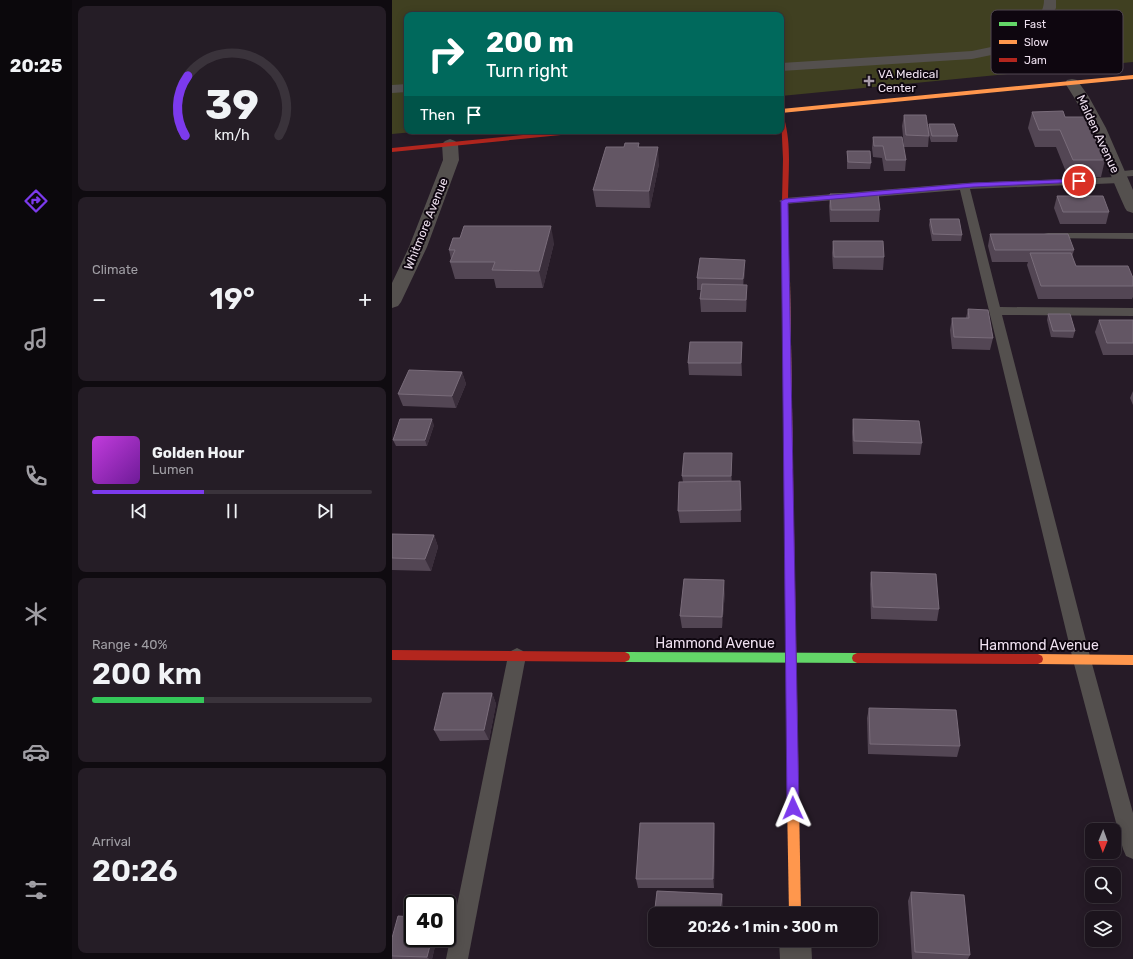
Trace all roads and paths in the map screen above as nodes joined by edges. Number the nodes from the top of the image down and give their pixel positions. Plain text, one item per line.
1 (1050, 0) edge
2 (1049, 10) edge
3 (991, 52) edge
4 (784, 67) edge
5 (1133, 78) edge
6 (1072, 83) junction
7 (404, 88) edge
8 (392, 90) edge
9 (784, 111) edge
10 (784, 125) edge
11 (551, 134) edge
12 (450, 144) junction
13 (392, 150) edge
14 (1133, 173) edge
15 (1118, 177) junction
16 (964, 186) junction
17 (785, 201) junction
18 (1133, 208) edge
19 (976, 236) junction
20 (992, 236) edge
21 (1039, 236) edge
22 (1133, 236) edge
23 (392, 302) edge
24 (995, 311) junction
25 (1133, 312) edge
26 (392, 655) edge
27 (517, 656) junction
28 (790, 658) junction
29 (1082, 660) junction
30 (1133, 660) edge
31 (1133, 849) edge
32 (795, 907) edge
33 (795, 947) edge
34 (457, 959) edge
35 (796, 959) edge

1 - 2 street
3 - 4 street
5 - 6 street
6 - 9 street
6 - 15 street, Malden Avenue
7 - 8 street
10 - 17 street
11 - 12 street
12 - 13 street
12 - 23 street, Whitmore Avenue
14 - 15 lane
15 - 16 lane
15 - 18 street, Malden Avenue
16 - 17 lane
16 - 19 lane
17 - 28 street
19 - 20 lane
19 - 24 lane
21 - 22 lane
24 - 25 lane
24 - 29 lane
26 - 27 street, Hammond Avenue
27 - 28 street, Hammond Avenue
27 - 34 lane
28 - 29 street, Hammond Avenue
28 - 32 street
29 - 30 street, Hammond Avenue
29 - 31 lane
33 - 35 street

